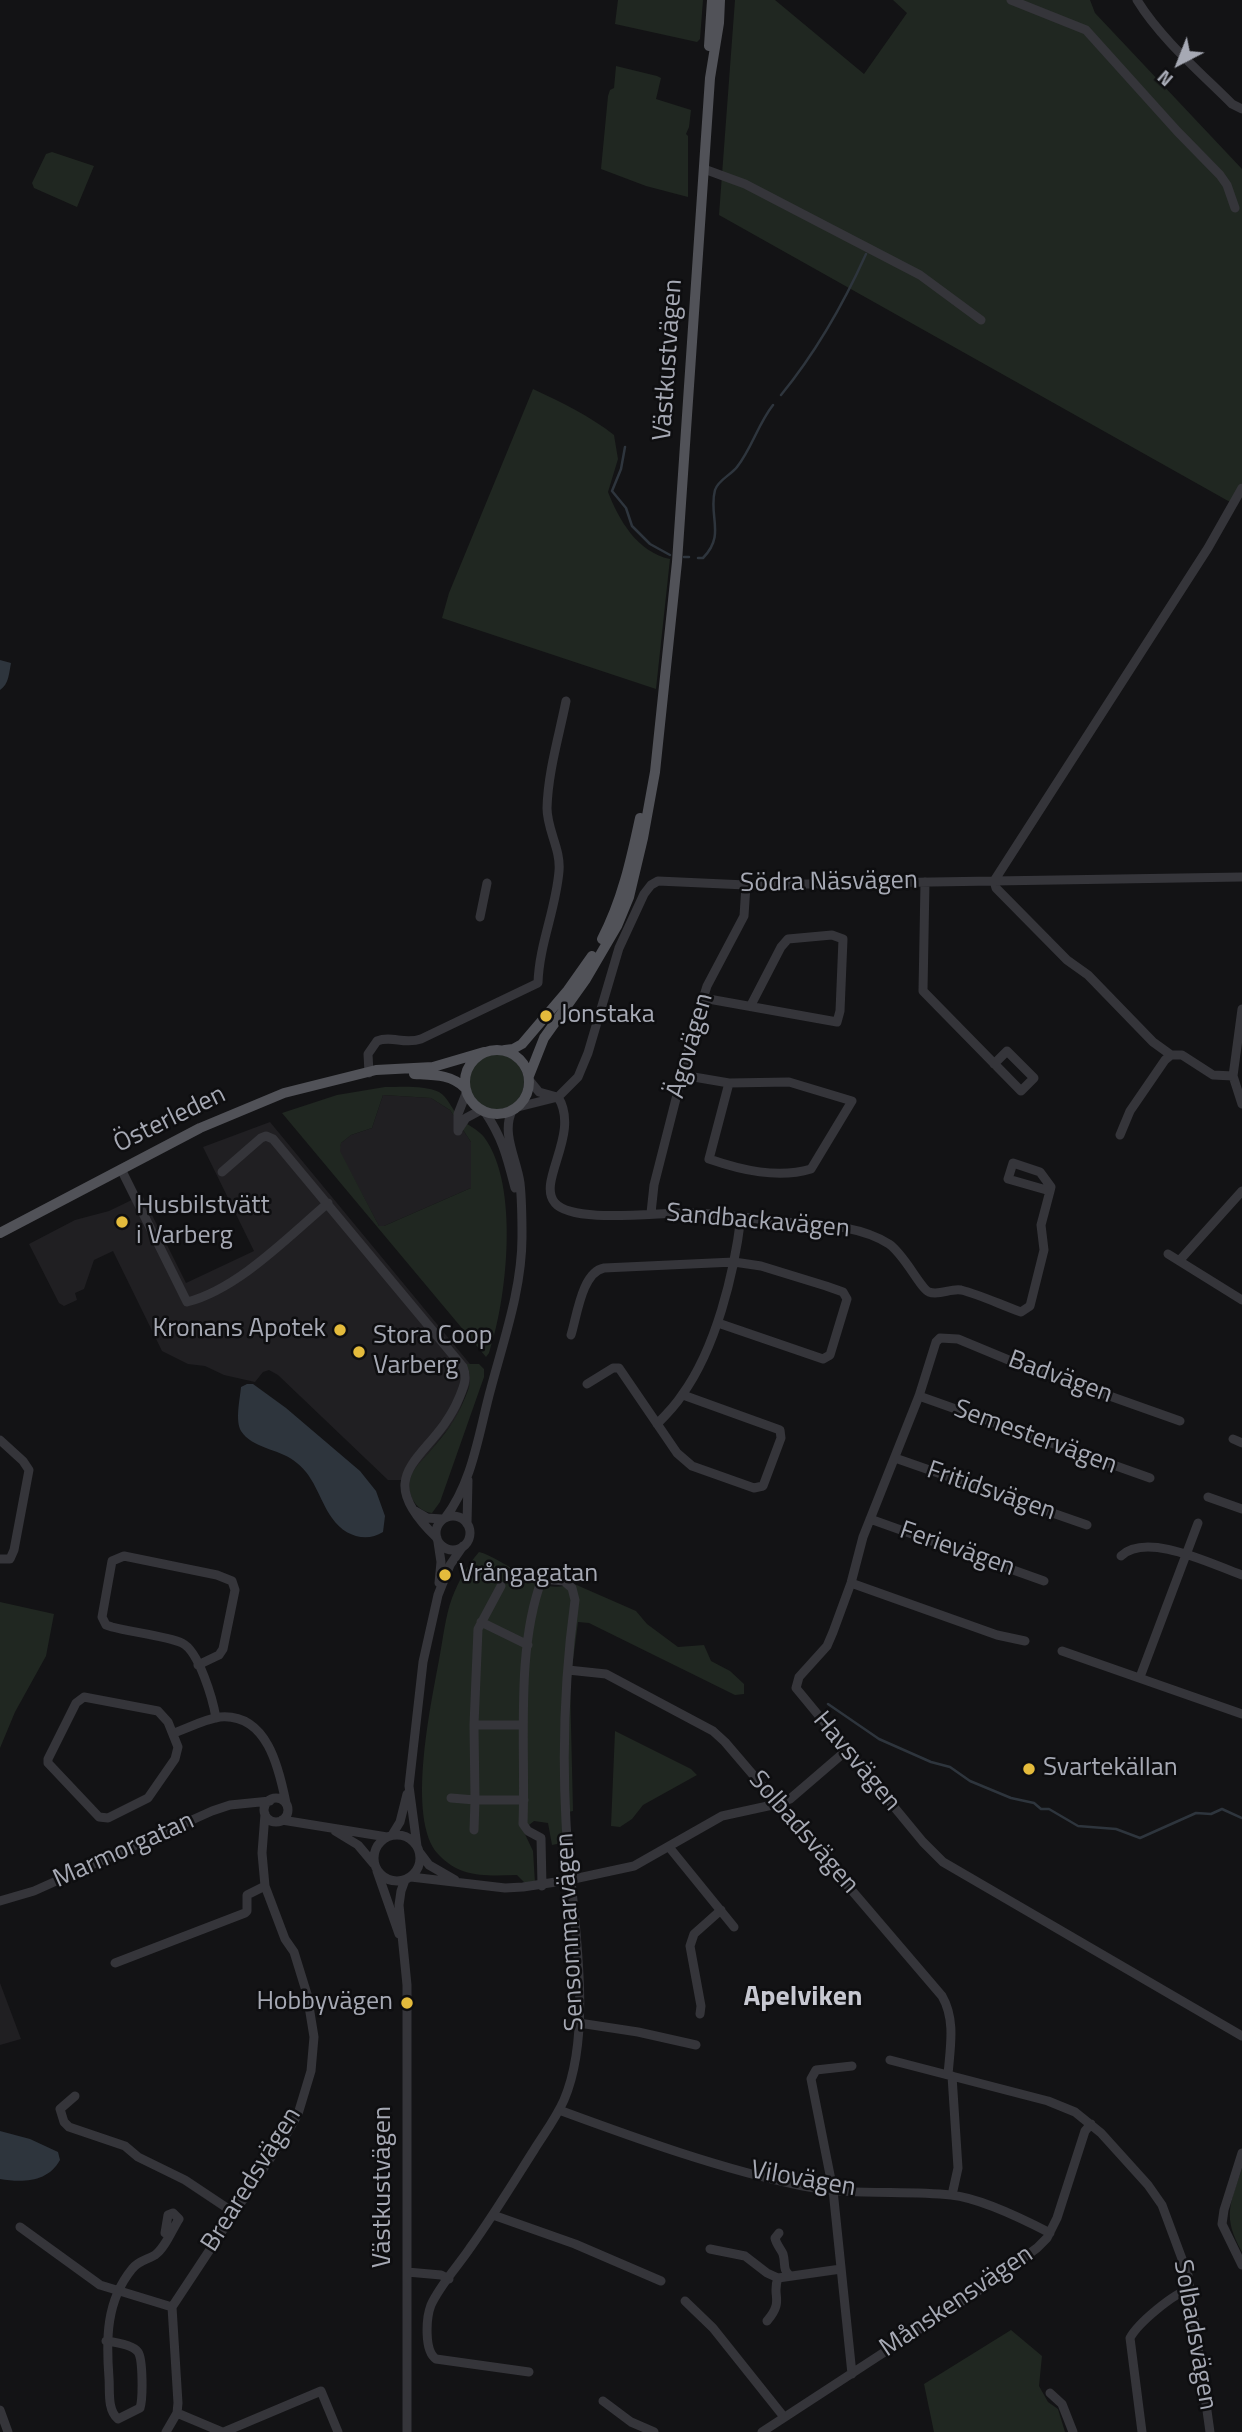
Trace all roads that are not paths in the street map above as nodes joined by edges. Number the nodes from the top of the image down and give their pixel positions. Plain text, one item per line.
1 (712, 0) edge
2 (720, 0) edge
3 (1011, 0) edge
4 (1137, 0) edge
5 (712, 60) junction
6 (1242, 110) edge
7 (704, 169) junction
8 (1235, 208) dead end
9 (981, 320) dead end
10 (1242, 488) edge
11 (668, 664) junction
12 (566, 701) dead end
13 (1242, 877) edge
14 (994, 881) junction
15 (925, 882) junction
16 (487, 883) dead end
17 (746, 885) junction
18 (480, 916) dead end
19 (703, 998) junction
20 (751, 1005) junction
21 (1242, 1009) edge
22 (505, 1050) junction
23 (484, 1052) junction
24 (1171, 1055) junction
25 (994, 1064) junction
26 (369, 1073) junction
27 (682, 1074) junction
28 (1233, 1076) junction
29 (529, 1079) junction
30 (729, 1083) junction
31 (466, 1090) junction
32 (558, 1097) junction
33 (1242, 1104) edge
34 (515, 1109) junction
35 (483, 1111) junction
36 (1120, 1135) dead end
37 (121, 1169) junction
38 (222, 1172) dead end
39 (1050, 1191) junction
40 (1242, 1191) edge
41 (328, 1203) junction
42 (651, 1213) junction
43 (522, 1217) junction
44 (741, 1217) junction
45 (0, 1233) edge
46 (1168, 1254) dead end
47 (1180, 1261) junction
48 (734, 1262) junction
49 (1242, 1300) edge
50 (718, 1323) junction
51 (571, 1335) dead end
52 (940, 1338) joint
53 (587, 1384) dead end
54 (683, 1395) junction
55 (919, 1396) junction
56 (1180, 1421) dead end
57 (657, 1424) junction
58 (0, 1440) edge
59 (895, 1458) junction
60 (468, 1475) junction
61 (1150, 1478) dead end
62 (1208, 1497) dead end
63 (411, 1508) junction
64 (1242, 1509) edge
65 (444, 1519) junction
66 (870, 1519) junction
67 (1198, 1523) dead end
68 (467, 1524) junction
69 (1087, 1525) dead end
70 (437, 1539) junction
71 (463, 1546) junction
72 (1188, 1555) junction
73 (1121, 1556) dead end
74 (0, 1559) edge
75 (1242, 1575) edge
76 (1044, 1581) dead end
77 (851, 1583) junction
78 (500, 1586) dead end
79 (438, 1595) junction
80 (481, 1622) junction
81 (1025, 1642) dead end
82 (528, 1645) junction
83 (1062, 1651) dead end
84 (198, 1665) junction
85 (568, 1670) junction
86 (1140, 1677) junction
87 (1242, 1714) edge
88 (216, 1717) junction
89 (474, 1725) junction
90 (523, 1725) junction
91 (174, 1733) junction
92 (847, 1750) junction
93 (280, 1780) junction
94 (409, 1786) junction
95 (451, 1798) dead end
96 (270, 1800) junction
97 (475, 1800) junction
98 (524, 1800) junction
99 (249, 1802) junction
100 (777, 1804) junction
101 (287, 1806) junction
102 (265, 1813) junction
103 (281, 1820) junction
104 (309, 1823) junction
105 (327, 1827) junction
106 (474, 1830) dead end
107 (389, 1836) junction
108 (264, 1842) junction
109 (669, 1847) junction
110 (418, 1848) junction
111 (376, 1868) junction
112 (408, 1879) junction
113 (569, 1881) junction
114 (460, 1882) junction
115 (265, 1886) junction
116 (542, 1886) junction
117 (0, 1901) edge
118 (721, 1910) junction
119 (734, 1927) dead end
120 (402, 1942) junction
121 (116, 1963) dead end
122 (700, 2014) dead end
123 (579, 2024) junction
124 (1242, 2036) edge
125 (696, 2045) dead end
126 (890, 2060) dead end
127 (852, 2066) dead end
128 (950, 2076) junction
129 (75, 2096) dead end
130 (559, 2110) junction
131 (1091, 2124) junction
132 (1242, 2153) edge
133 (832, 2190) junction
134 (952, 2195) junction
135 (233, 2212) junction
136 (493, 2215) junction
137 (20, 2227) dead end
138 (779, 2233) dead end
139 (1050, 2233) junction
140 (169, 2236) dead end
141 (710, 2249) dead end
142 (1242, 2265) edge
143 (841, 2269) junction
144 (407, 2272) junction
145 (790, 2276) junction
146 (778, 2277) junction
147 (449, 2279) junction
148 (662, 2281) dead end
149 (1190, 2289) junction
150 (118, 2291) junction
151 (685, 2301) dead end
152 (172, 2307) junction
153 (767, 2321) dead end
154 (106, 2340) junction
155 (529, 2372) dead end
156 (852, 2374) junction
157 (1050, 2393) dead end
158 (603, 2401) dead end
159 (0, 2410) edge
160 (177, 2413) junction
161 (784, 2417) junction
162 (8, 2432) edge
163 (166, 2432) edge
164 (223, 2432) edge
165 (338, 2432) edge
166 (407, 2432) edge
167 (654, 2432) edge
168 (762, 2432) edge
169 (1073, 2432) edge
170 (1142, 2432) edge
171 (1210, 2432) edge

1 - 5 main road, Västkustvägen
2 - 5 main road, Västkustvägen
3 - 8 street
4 - 6 street
5 - 7 main road, Västkustvägen
7 - 9 street
7 - 11 main road, Västkustvägen
10 - 14 street
11 - 22 main road, Västkustvägen
11 - 29 main road, Västkustvägen
12 - 26 street
13 - 14 street, Södra Näsvägen
14 - 15 street, Södra Näsvägen
14 - 24 street
15 - 17 street, Södra Näsvägen
15 - 25 street
16 - 18 street
17 - 19 street, Ägovägen
17 - 32 street, Södra Näsvägen
19 - 20 street
19 - 27 street, Ägovägen
20 - 20 street
21 - 28 street
22 - 23 main road
22 - 29 main road
23 - 26 main road, Österleden
23 - 31 main road
24 - 28 street
24 - 36 street
25 - 25 street
26 - 31 main road, Österleden
26 - 37 main road, Österleden
27 - 30 street
27 - 42 street, Ägovägen
28 - 33 street
29 - 32 street
29 - 34 main road
30 - 30 street
31 - 35 main road
31 - 35 street
32 - 34 street
32 - 42 street, Sandbackavägen
34 - 35 main road
34 - 43 street
35 - 43 street
37 - 41 street
37 - 45 main road, Österleden
38 - 41 street
39 - 39 street
39 - 44 street, Sandbackavägen
40 - 47 street
41 - 63 street
42 - 44 street, Sandbackavägen
43 - 60 street
44 - 48 street
46 - 47 street
47 - 49 street
48 - 50 street
48 - 50 street
48 - 51 street
50 - 54 street
52 - 55 street, Havsvägen
52 - 56 street, Badvägen
53 - 57 street
54 - 57 street
54 - 57 street
55 - 59 street, Havsvägen
55 - 61 street, Semestervägen
58 - 74 street
59 - 66 street, Havsvägen
59 - 69 street, Fritidsvägen
60 - 65 street
60 - 68 street
62 - 64 street
63 - 65 street
63 - 70 street
65 - 68 street
65 - 70 street
66 - 76 street, Ferievägen
66 - 77 street, Havsvägen
67 - 72 street
68 - 71 street
70 - 71 street
70 - 79 street
71 - 79 street
72 - 73 street
72 - 75 street
72 - 86 street
77 - 81 street
77 - 92 street, Havsvägen
78 - 80 street
79 - 94 street
80 - 82 street
80 - 89 street
82 - 85 street, Sensommarvägen
82 - 90 street
83 - 86 street
84 - 84 street
84 - 88 street
85 - 100 street, Solbadsvägen
85 - 113 street, Sensommarvägen
86 - 87 street
88 - 91 street
88 - 93 street
89 - 90 street
89 - 97 street
90 - 98 street
91 - 91 street
92 - 100 street
92 - 124 street, Havsvägen
93 - 96 street
93 - 101 street
94 - 107 street
94 - 110 street
95 - 97 street
96 - 99 street, Marmorgatan
96 - 101 street
96 - 102 street
97 - 98 street
97 - 106 street
98 - 116 street
99 - 102 street
99 - 117 street, Marmorgatan
100 - 109 street
100 - 128 street, Solbadsvägen
101 - 103 street
101 - 104 street
102 - 103 street
102 - 108 street, Brearedsvägen
103 - 104 street
103 - 108 street
104 - 105 street
105 - 107 street
105 - 111 street
107 - 110 street
107 - 111 street
108 - 115 street, Brearedsvägen
109 - 113 street
109 - 118 street
110 - 112 street
110 - 114 street
111 - 112 street
111 - 120 street, Västkustvägen
112 - 114 street
112 - 120 street, Västkustvägen
113 - 116 street
113 - 123 street, Sensommarvägen
114 - 116 street
115 - 121 street
115 - 135 street, Brearedsvägen
118 - 119 street
118 - 122 street
120 - 144 street, Västkustvägen
123 - 125 street
123 - 130 street, Sensommarvägen
126 - 128 street, Solbadsvägen
127 - 133 street
128 - 131 street, Solbadsvägen
128 - 134 street, Solbadsvägen
129 - 135 street
130 - 133 street, Vilovägen
130 - 136 street, Sensommarvägen
131 - 139 street, Månskensvägen
131 - 149 street, Solbadsvägen
132 - 142 street
133 - 134 street, Vilovägen
133 - 143 street
134 - 139 street, Vilovägen
135 - 152 street, Brearedsvägen
136 - 147 street, Sensommarvägen
136 - 148 street
137 - 150 street
138 - 145 street
139 - 156 street, Månskensvägen
140 - 150 street
141 - 146 street
143 - 145 street
143 - 156 street
144 - 147 street
144 - 166 street, Västkustvägen
145 - 146 street
146 - 153 street
147 - 155 street, Sensommarvägen
149 - 170 street
149 - 171 street, Solbadsvägen
150 - 152 street
150 - 154 street
151 - 161 street
152 - 160 street
154 - 154 street
156 - 161 street, Månskensvägen
157 - 169 street
158 - 167 street
159 - 162 street
160 - 163 street
160 - 164 street
161 - 168 street, Månskensvägen
164 - 165 street

